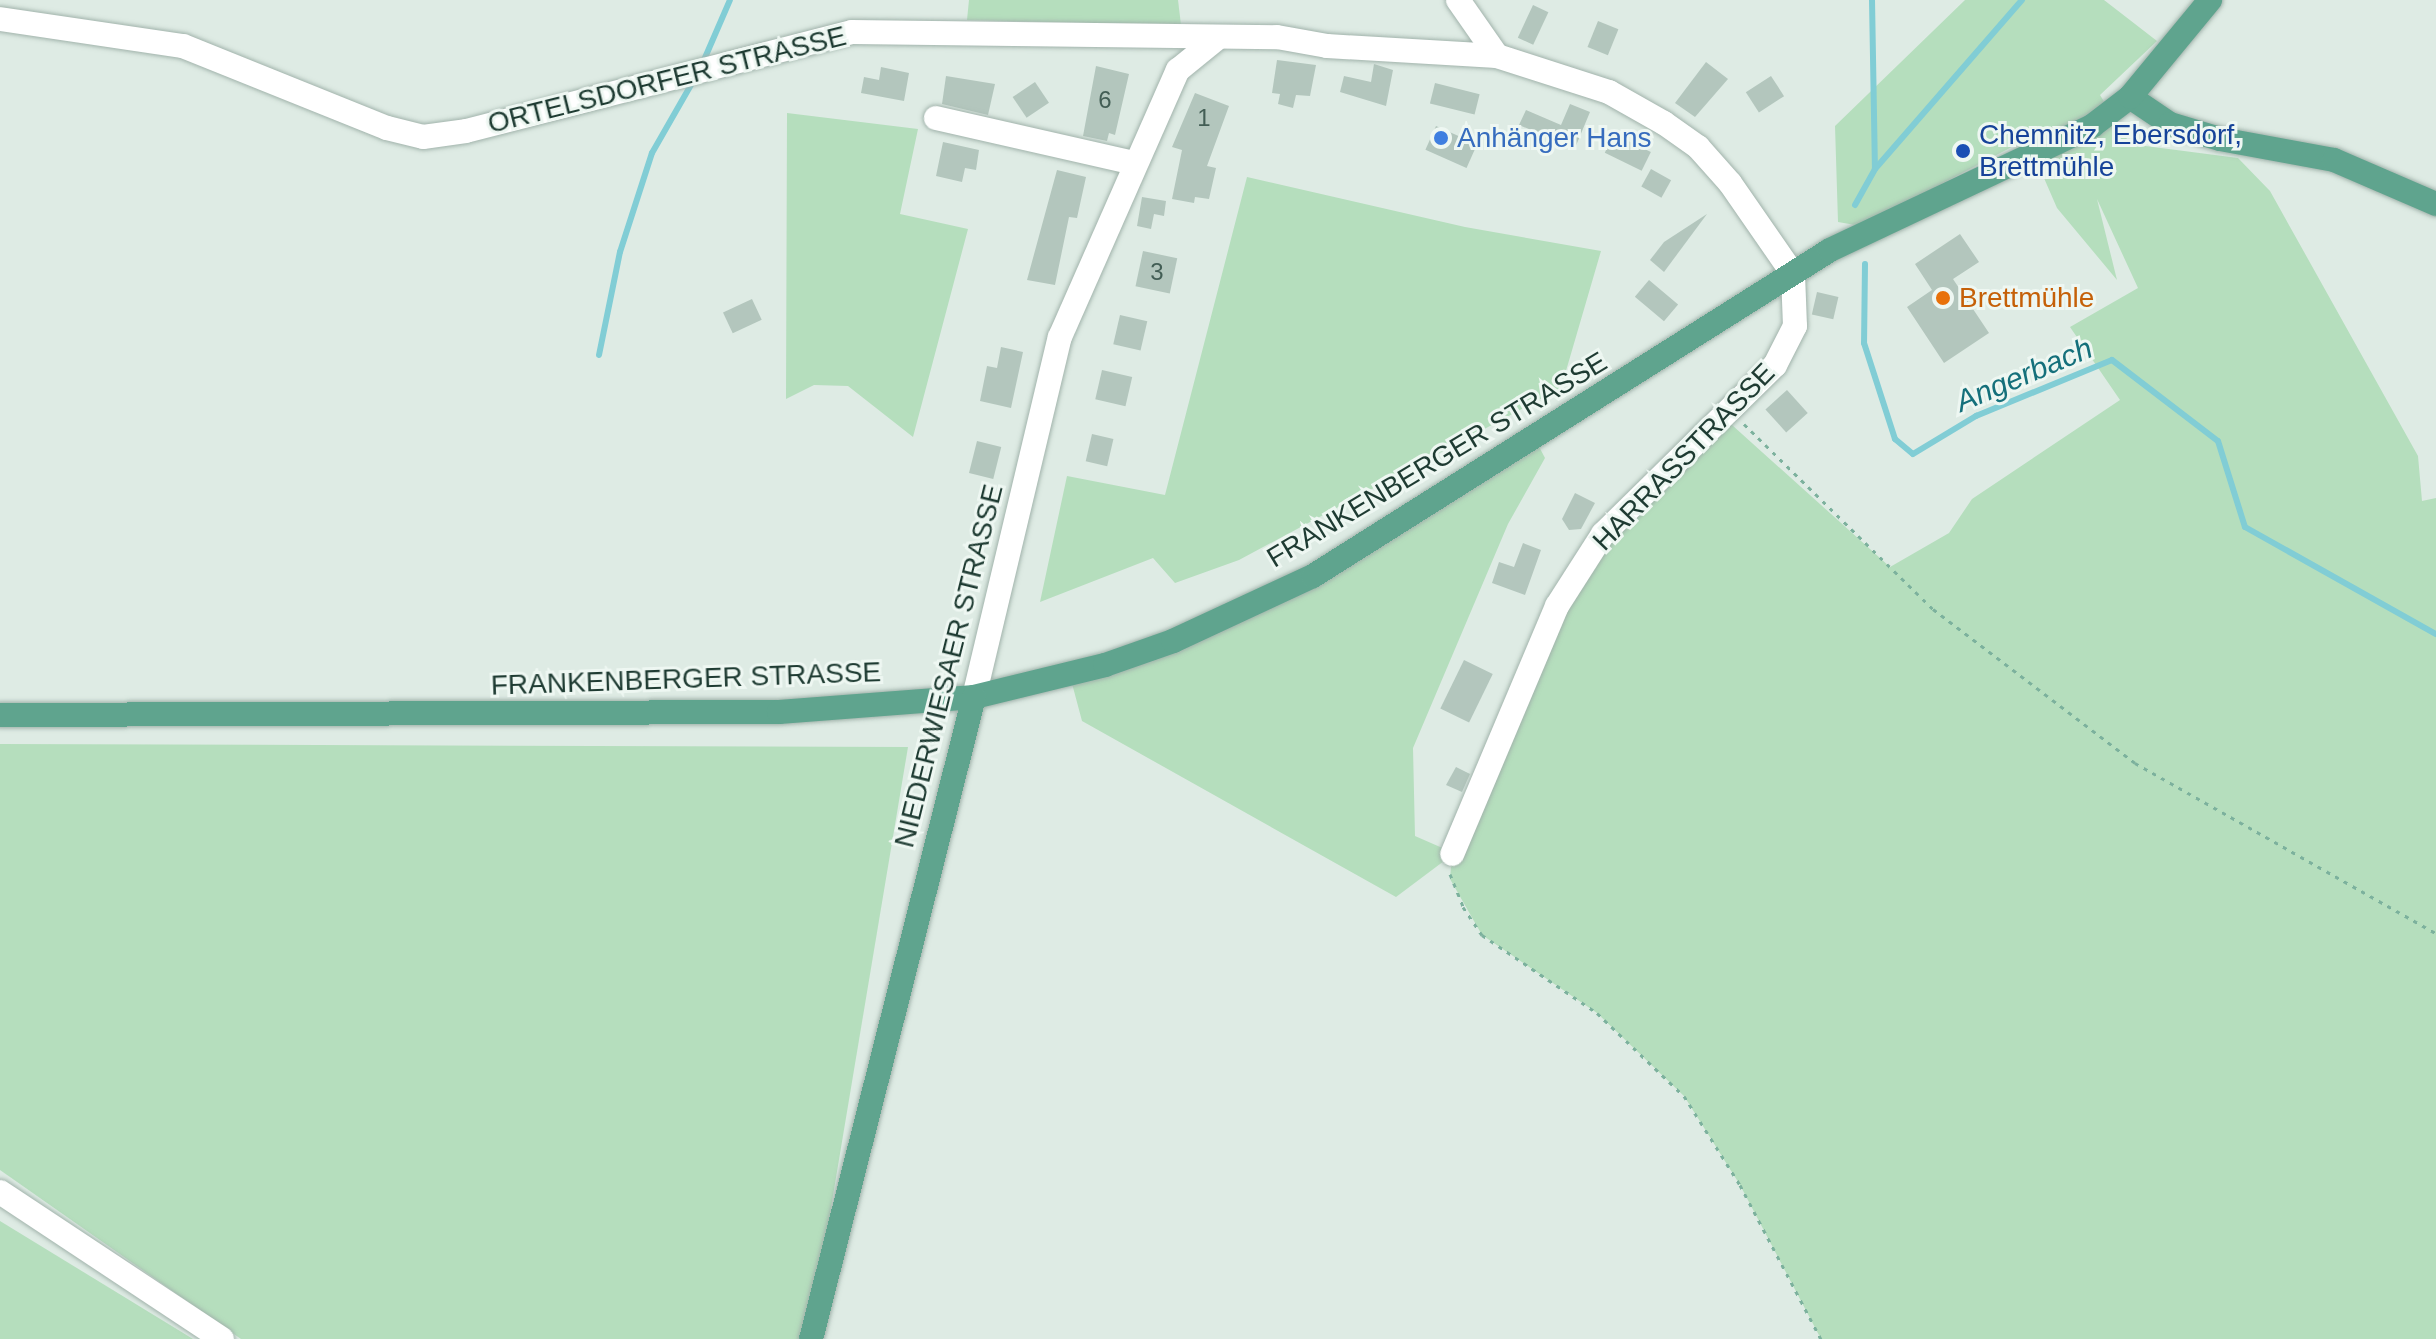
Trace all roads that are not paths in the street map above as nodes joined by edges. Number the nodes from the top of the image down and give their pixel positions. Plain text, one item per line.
1 (1458, 0) edge
2 (2210, 0) edge
3 (0, 19) edge
4 (1215, 40) junction
5 (1497, 56) junction
6 (2130, 97) junction
7 (936, 118) dead end
8 (1134, 163) junction
9 (2436, 204) edge
10 (1793, 274) junction
11 (974, 697) junction
12 (0, 715) edge
13 (1452, 854) road end
14 (0, 1192) edge
15 (222, 1339) edge
16 (811, 1339) edge

1 - 5 street
2 - 6 main road, FRANKENBERGER STRASSE
3 - 4 street, ORTELSDORFER STRASSE
4 - 5 street, ORTELSDORFER STRASSE
4 - 8 street, NIEDERWIESAER STRASSE
5 - 10 street, ORTELSDORFER STRASSE
6 - 9 main road
6 - 10 main road, FRANKENBERGER STRASSE
7 - 8 street
8 - 11 street, NIEDERWIESAER STRASSE
10 - 11 main road, FRANKENBERGER STRASSE
10 - 13 street, HARRASSTRASSE
11 - 12 main road, FRANKENBERGER STRASSE
11 - 16 main road, NIEDERWIESAER STRASSE
14 - 15 street

